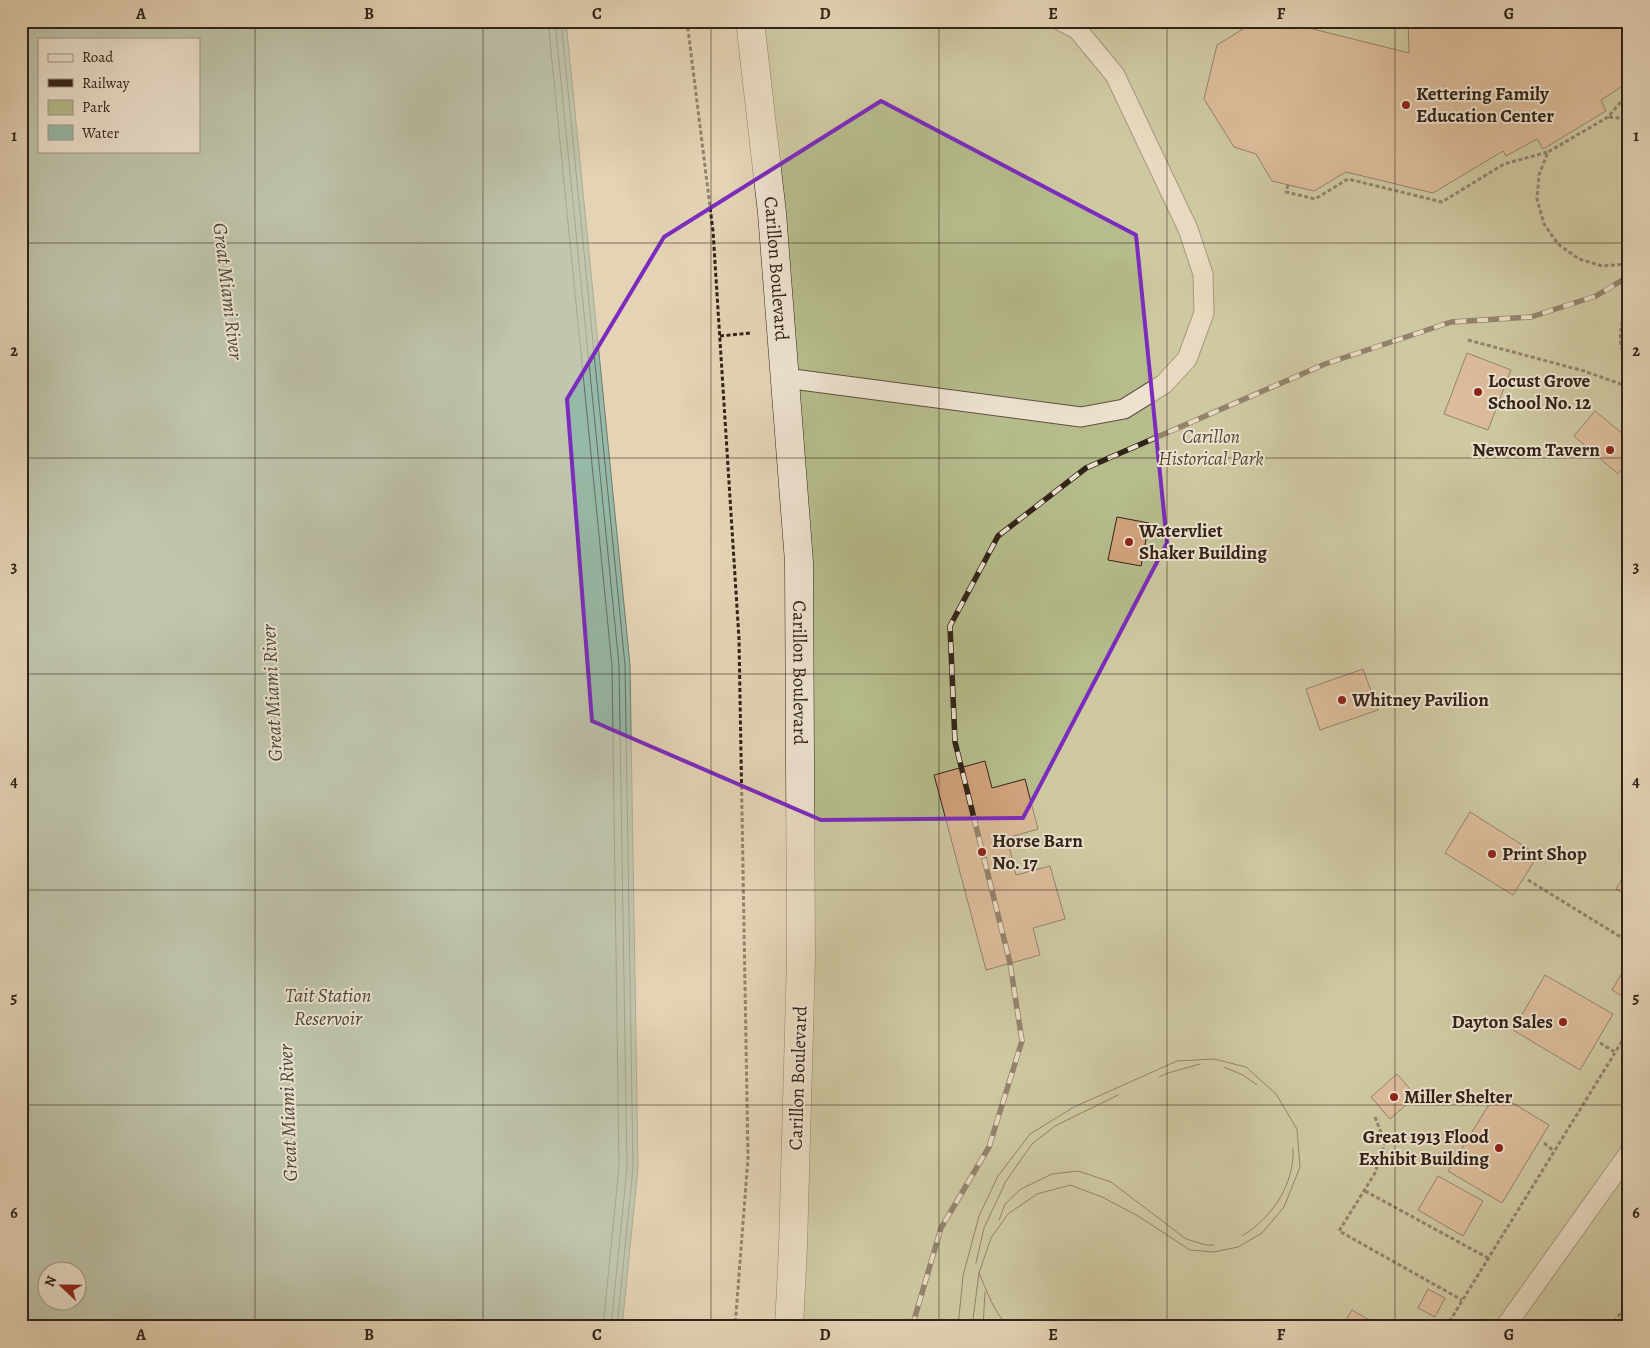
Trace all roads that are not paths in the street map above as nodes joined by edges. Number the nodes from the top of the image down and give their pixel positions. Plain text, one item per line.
1 (750, 21) edge
2 (1061, 21) edge
3 (785, 378) junction
4 (1629, 1153) edge
5 (789, 1327) edge
6 (1506, 1327) edge

1 - 3 street, Carillon Boulevard
2 - 3 lane
3 - 5 street, Carillon Boulevard
4 - 6 lane

